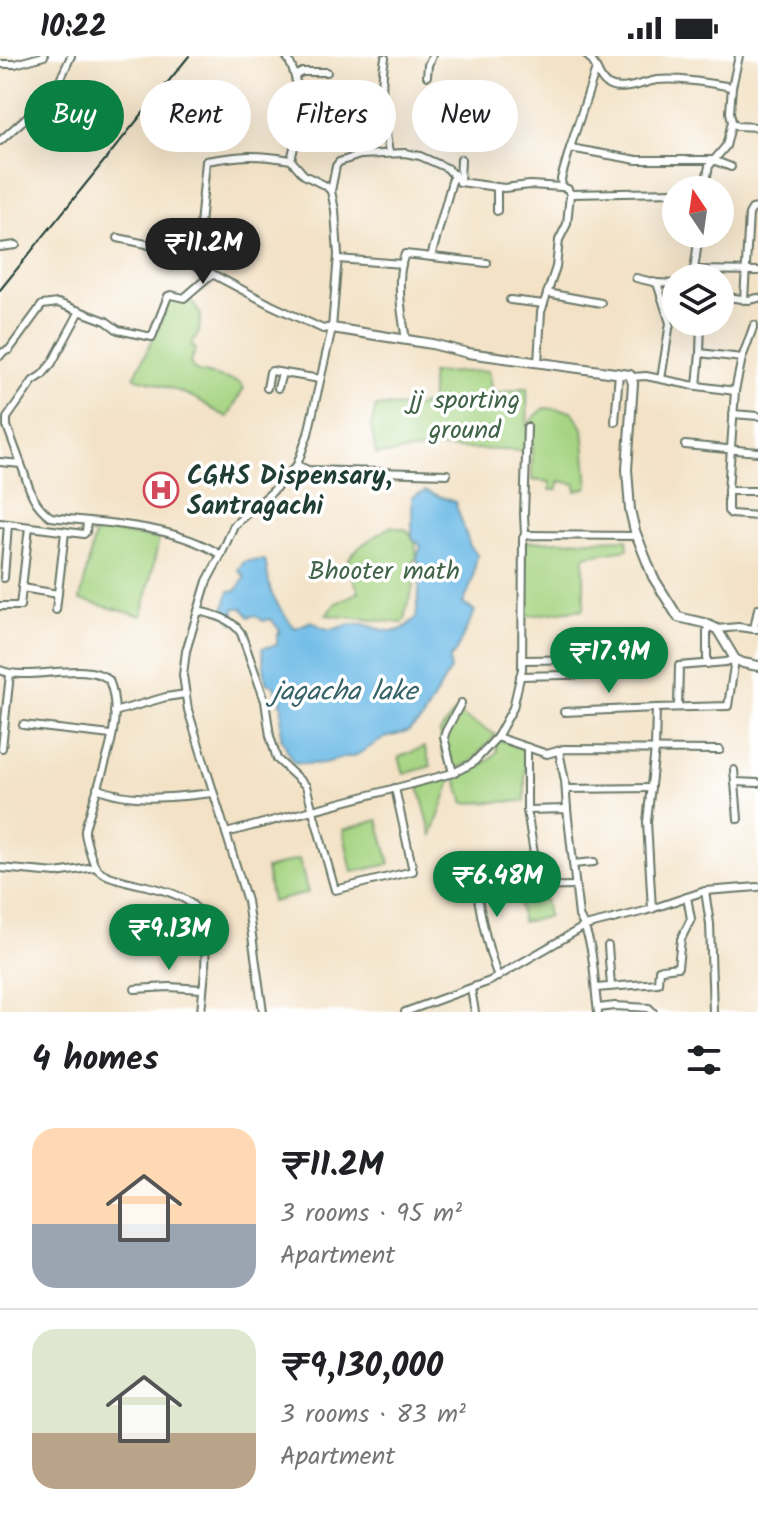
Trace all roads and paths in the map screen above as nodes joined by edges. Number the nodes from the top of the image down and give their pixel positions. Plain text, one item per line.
1 (44, 56) edge
2 (71, 56) edge
3 (286, 56) edge
4 (432, 56) edge
5 (587, 56) edge
6 (739, 56) edge
7 (386, 57) edge
8 (0, 64) edge
9 (596, 69) junction
10 (327, 72) dead end
11 (295, 76) junction
12 (427, 76) dead end
13 (732, 87) junction
14 (732, 122) junction
15 (758, 127) edge
16 (0, 141) edge
17 (570, 148) junction
18 (389, 153) junction
19 (461, 159) dead end
20 (291, 160) junction
21 (713, 160) junction
22 (731, 167) dead end
23 (454, 174) junction
24 (707, 176) edge
25 (460, 182) junction
26 (562, 187) junction
27 (497, 188) junction
28 (331, 191) junction
29 (662, 192) edge
30 (570, 194) junction
31 (758, 208) edge
32 (497, 211) dead end
33 (748, 236) junction
34 (758, 237) edge
35 (118, 238) dead end
36 (16, 245) dead end
37 (0, 247) edge
38 (431, 257) junction
39 (338, 259) junction
40 (188, 261) junction
41 (487, 263) dead end
42 (402, 264) junction
43 (745, 270) junction
44 (734, 271) edge
45 (758, 271) edge
46 (213, 275) junction
47 (636, 278) dead end
48 (657, 283) junction
49 (662, 283) edge
50 (547, 293) junction
51 (734, 298) edge
52 (758, 298) edge
53 (510, 300) dead end
54 (744, 300) junction
55 (601, 303) dead end
56 (544, 304) junction
57 (80, 311) junction
58 (754, 325) dead end
59 (332, 328) junction
60 (701, 336) edge
61 (406, 340) junction
62 (700, 353) junction
63 (0, 356) edge
64 (742, 358) junction
65 (538, 363) junction
66 (282, 373) junction
67 (619, 373) junction
68 (632, 377) junction
69 (320, 379) junction
70 (661, 379) junction
71 (697, 386) junction
72 (267, 388) dead end
73 (278, 388) dead end
74 (735, 391) junction
75 (733, 414) junction
76 (758, 416) edge
77 (615, 422) dead end
78 (527, 427) dead end
79 (685, 445) dead end
80 (730, 450) junction
81 (758, 452) edge
82 (0, 462) edge
83 (21, 464) junction
84 (297, 465) junction
85 (447, 474) dead end
86 (728, 491) junction
87 (758, 491) edge
88 (758, 516) edge
89 (87, 521) junction
90 (4, 523) edge
91 (29, 527) junction
92 (65, 532) junction
93 (525, 535) junction
94 (637, 536) junction
95 (221, 555) junction
96 (4, 578) dead end
97 (22, 588) junction
98 (58, 594) junction
99 (0, 606) edge
100 (758, 609) edge
101 (56, 610) dead end
102 (198, 611) junction
103 (713, 627) junction
104 (756, 629) edge
105 (735, 659) junction
106 (522, 660) junction
107 (707, 664) junction
108 (758, 666) edge
109 (0, 670) edge
110 (10, 674) junction
111 (520, 676) junction
112 (186, 694) junction
113 (461, 703) dead end
114 (678, 707) junction
115 (656, 708) junction
116 (114, 712) junction
117 (564, 712) dead end
118 (23, 725) dead end
119 (111, 735) junction
120 (497, 737) junction
121 (527, 747) junction
122 (2, 748) edge
123 (655, 749) junction
124 (720, 750) dead end
125 (559, 751) junction
126 (734, 770) dead end
127 (453, 773) junction
128 (735, 782) junction
129 (758, 783) edge
130 (97, 788) junction
131 (395, 788) junction
132 (651, 788) junction
133 (566, 789) junction
134 (213, 793) junction
135 (567, 809) junction
136 (527, 810) junction
137 (311, 811) junction
138 (738, 819) dead end
139 (226, 833) junction
140 (594, 862) dead end
141 (573, 864) junction
142 (95, 867) junction
143 (0, 868) edge
144 (473, 869) dead end
145 (539, 885) junction
146 (576, 886) junction
147 (521, 887) dead end
148 (758, 887) edge
149 (705, 891) junction
150 (687, 897) junction
151 (652, 909) junction
152 (585, 926) junction
153 (608, 946) dead end
154 (498, 977) junction
155 (611, 986) junction
156 (596, 988) junction
157 (135, 989) dead end
158 (203, 989) junction
159 (471, 989) junction
160 (598, 1010) edge
161 (201, 1012) edge
162 (263, 1012) edge
163 (405, 1012) edge
164 (475, 1012) edge
165 (653, 1012) edge
166 (713, 1012) edge

1 - 8 street
2 - 16 street
3 - 11 street
4 - 12 street
5 - 9 street
6 - 13 street
7 - 18 street
9 - 13 street
9 - 17 street
10 - 11 street
11 - 20 street
13 - 14 street
14 - 15 street
14 - 21 street
17 - 21 street
17 - 26 street
18 - 23 street
18 - 28 street
19 - 25 street
20 - 28 street
20 - 40 street
21 - 22 street
21 - 24 street
23 - 25 street
23 - 38 street
25 - 27 street
26 - 27 street
26 - 30 street
27 - 32 street
28 - 39 street
29 - 30 street
30 - 50 street
31 - 33 street
33 - 34 street
33 - 43 street
35 - 40 street
36 - 37 street
38 - 41 street
38 - 42 street
39 - 42 street
39 - 59 street
40 - 46 street
42 - 61 street
43 - 44 street
43 - 45 street
43 - 54 street
46 - 57 street
46 - 59 street
47 - 48 street
48 - 49 street
48 - 70 street
50 - 55 street
50 - 56 street
51 - 54 street
52 - 54 street
53 - 56 street
56 - 65 street
57 - 63 street
57 - 83 street
58 - 64 street
59 - 61 main road
59 - 69 street
60 - 62 street
61 - 65 main road
62 - 64 street
62 - 71 street
64 - 74 street
65 - 67 main road
66 - 69 street
66 - 72 street
66 - 73 street
67 - 68 main road
67 - 77 street
68 - 70 street
68 - 94 main road
69 - 84 street
70 - 71 street
71 - 74 street
74 - 75 street
75 - 76 street
75 - 80 street
78 - 93 street
79 - 80 street
80 - 81 street
80 - 86 street
82 - 83 street
83 - 89 street
84 - 85 street
84 - 95 street
86 - 87 street
86 - 88 street
89 - 92 street
89 - 95 street
90 - 91 street
90 - 96 street
91 - 92 street
91 - 97 street
92 - 98 street
93 - 94 street
93 - 106 street
94 - 103 main road
95 - 102 street
97 - 98 street
97 - 99 street
98 - 101 street
100 - 104 street
102 - 112 street
102 - 137 street
103 - 104 street
103 - 105 main road
103 - 107 street
105 - 107 street
105 - 108 main road
105 - 114 street
106 - 111 street
106 - 111 street
107 - 114 street
109 - 110 street
110 - 116 street
110 - 122 street
111 - 120 street
112 - 116 street
112 - 134 street
113 - 127 street
114 - 115 street
115 - 117 street
115 - 123 street
116 - 119 street
118 - 119 street
119 - 130 street
120 - 121 street
120 - 127 street
121 - 125 street
121 - 136 street
123 - 124 street
123 - 125 street
123 - 132 street
125 - 133 street
126 - 128 street
127 - 131 street
128 - 129 street
128 - 138 street
130 - 134 street
130 - 142 street
131 - 137 street
131 - 137 street
132 - 133 street
132 - 151 street
133 - 135 street
134 - 139 street
135 - 136 street
135 - 141 street
136 - 145 street
137 - 139 street
139 - 162 street
140 - 141 street
141 - 146 street
142 - 143 street
142 - 158 street
144 - 154 street
145 - 146 street
145 - 147 street
146 - 152 street
148 - 149 street
149 - 150 street
149 - 166 street
150 - 151 street
150 - 155 street
151 - 152 street
152 - 154 street
152 - 156 street
153 - 155 street
154 - 159 street
155 - 156 street
156 - 160 street
157 - 158 street
158 - 161 street
159 - 163 street
159 - 164 street
160 - 165 street

